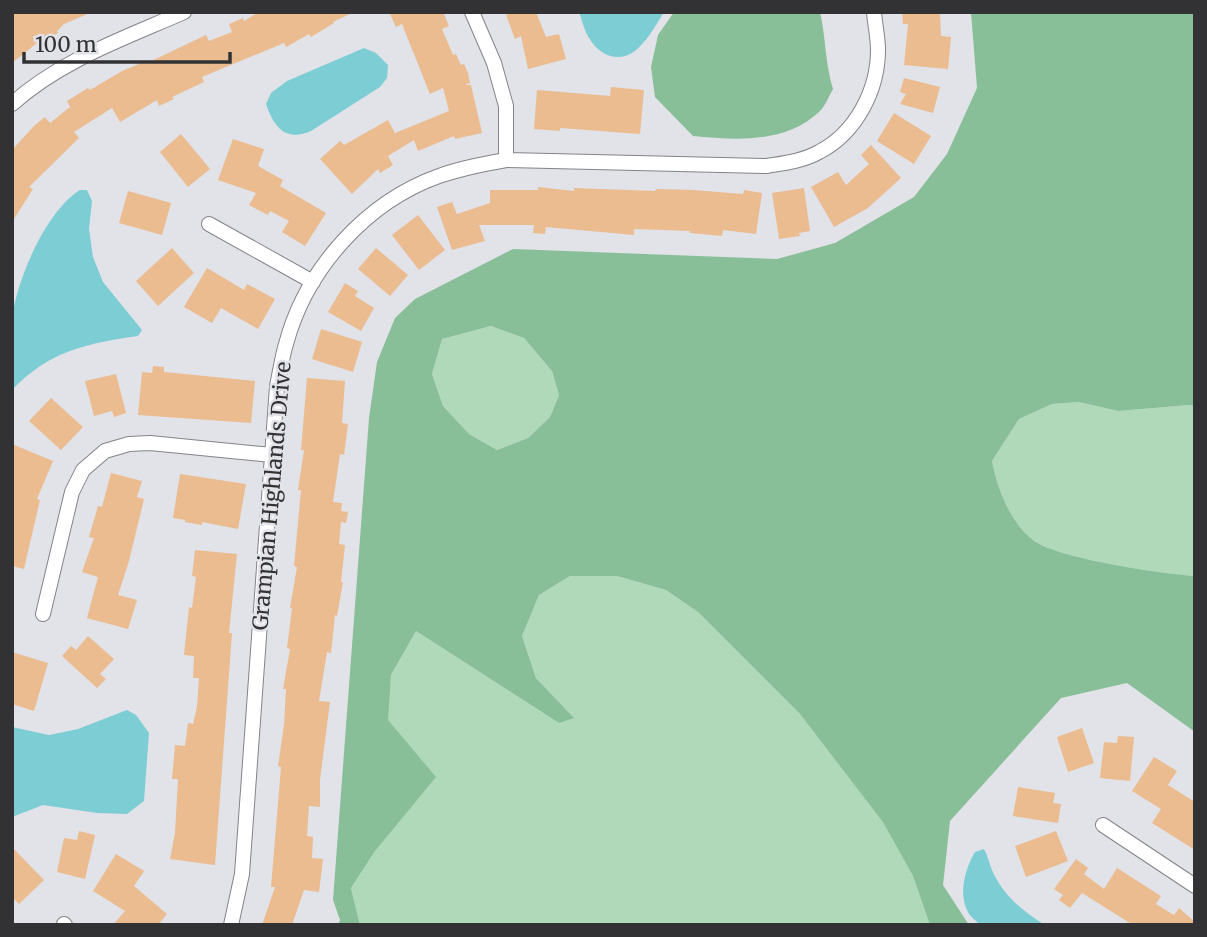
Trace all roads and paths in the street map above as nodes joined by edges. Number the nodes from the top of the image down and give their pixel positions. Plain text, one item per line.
1 (184, 12) edge
2 (472, 12) edge
3 (874, 12) edge
4 (12, 104) edge
5 (506, 160) junction
6 (209, 224) dead end
7 (313, 282) junction
8 (272, 455) junction
9 (43, 614) dead end
10 (1102, 825) dead end
11 (1195, 886) edge
12 (231, 925) edge

1 - 4 street
2 - 5 street
3 - 5 street, Grampian Highlands Drive
5 - 7 street, Grampian Highlands Drive
6 - 7 street
7 - 8 street, Grampian Highlands Drive
8 - 9 street
8 - 12 street, Grampian Highlands Drive
10 - 11 street

